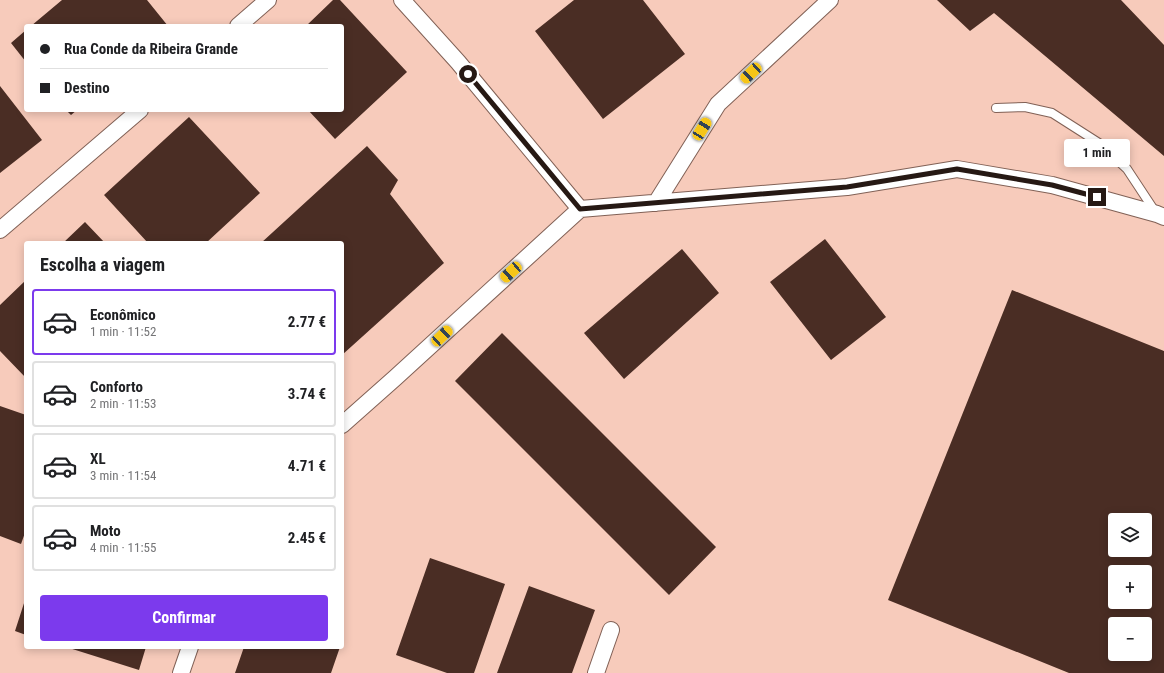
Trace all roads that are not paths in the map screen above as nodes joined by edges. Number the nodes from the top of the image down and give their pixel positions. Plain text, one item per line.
1 (268, 0) edge
2 (402, 0) edge
3 (830, 0) edge
4 (240, 24) edge
5 (996, 108) dead end
6 (138, 112) edge
7 (656, 203) junction
8 (580, 209) junction
9 (1160, 215) edge
10 (0, 230) edge
11 (344, 423) edge
12 (611, 630) dead end
13 (189, 649) edge
14 (182, 673) edge
15 (596, 673) edge

1 - 4 street
2 - 8 street
3 - 7 street
5 - 9 lane
6 - 10 street
7 - 8 street
7 - 9 street
8 - 11 street
12 - 15 street
13 - 14 street

